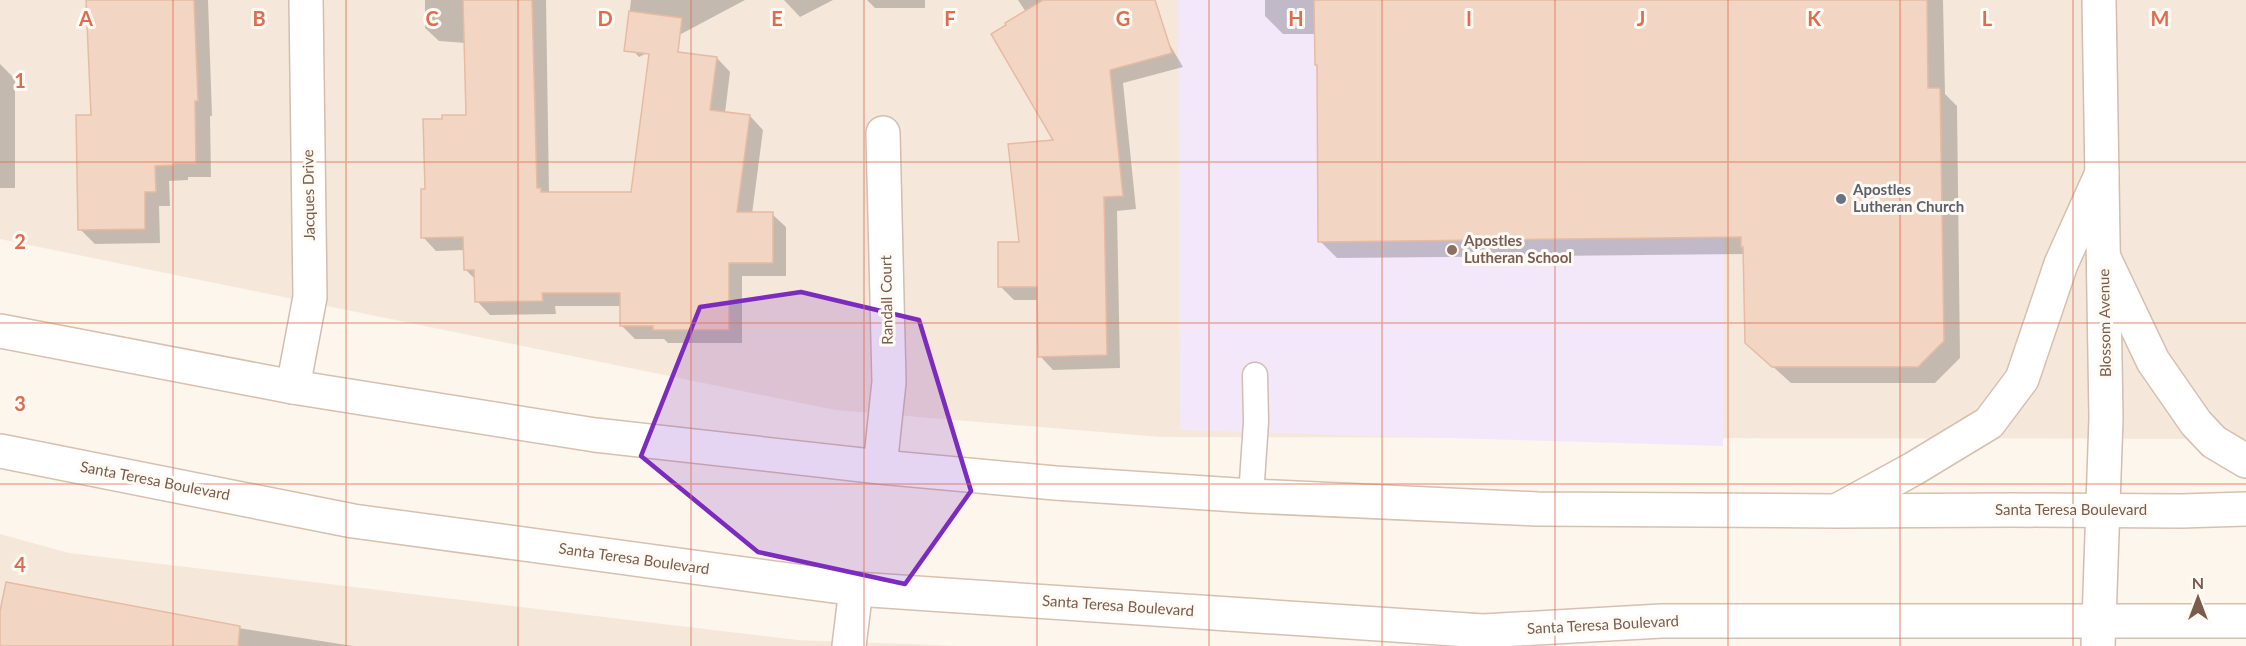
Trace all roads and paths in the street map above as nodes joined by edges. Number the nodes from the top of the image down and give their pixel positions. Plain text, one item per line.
1 (306, 0) edge
2 (2099, 0) edge
3 (884, 133) dead end
4 (2102, 173) junction
5 (2104, 258) junction
6 (0, 331) edge
7 (1255, 375) dead end
8 (292, 387) junction
9 (0, 451) edge
10 (2246, 461) edge
11 (880, 467) junction
12 (1251, 496) junction
13 (2246, 509) edge
14 (2103, 510) junction
15 (1836, 511) junction
16 (856, 589) junction
17 (2246, 621) edge
18 (2099, 634) edge
19 (1483, 638) edge
20 (849, 646) edge

1 - 8 main road, Jacques Drive
2 - 4 main road, Blossom Avenue
3 - 11 main road, Randall Court
4 - 5 main road, Blossom Avenue
4 - 15 main road
5 - 10 main road
5 - 14 main road, Blossom Avenue
6 - 8 main road, Santa Teresa Boulevard
7 - 12 lane
8 - 11 main road, Santa Teresa Boulevard
9 - 16 main road, Santa Teresa Boulevard
11 - 12 main road, Santa Teresa Boulevard
12 - 15 main road, Santa Teresa Boulevard
13 - 14 main road, Santa Teresa Boulevard
14 - 15 main road, Santa Teresa Boulevard
14 - 18 main road, Blossom Avenue
16 - 19 main road, Santa Teresa Boulevard
16 - 20 main road
17 - 18 main road, Santa Teresa Boulevard
18 - 19 main road, Santa Teresa Boulevard

